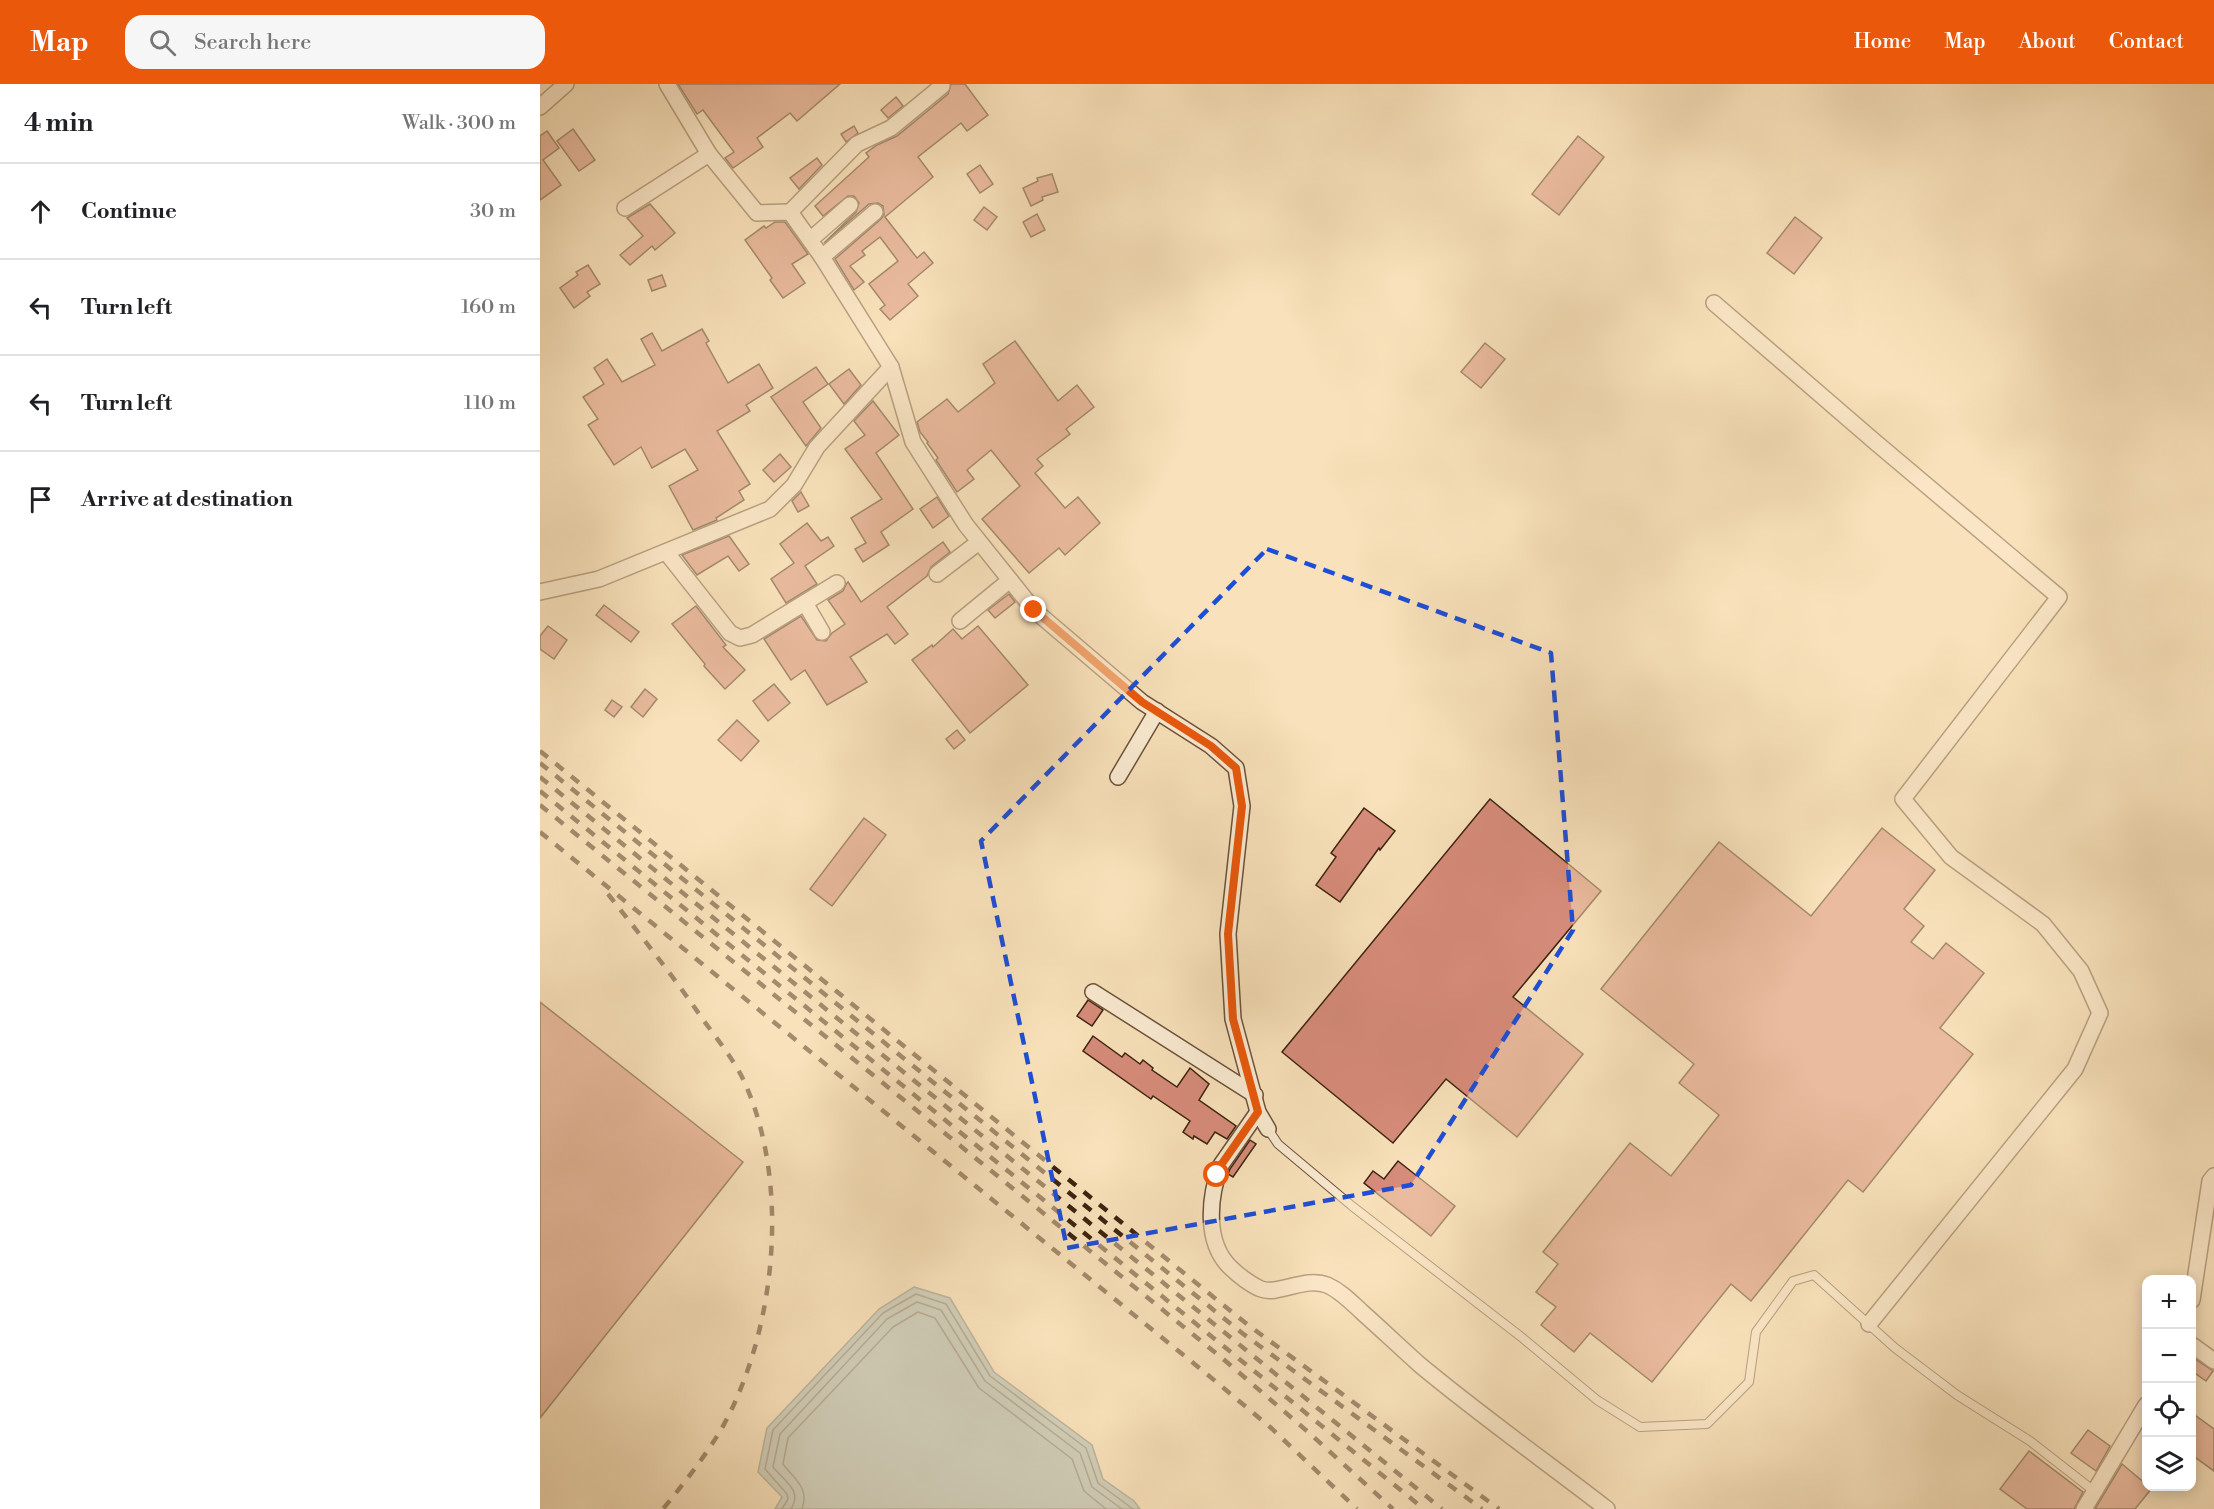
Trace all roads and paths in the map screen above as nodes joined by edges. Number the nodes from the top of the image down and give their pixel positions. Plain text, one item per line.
1 (566, 84) edge
2 (667, 84) edge
3 (942, 86) dead end
4 (925, 90) edge
5 (540, 107) edge
6 (709, 154) junction
7 (850, 205) dead end
8 (625, 208) dead end
9 (790, 212) junction
10 (874, 212) dead end
11 (810, 240) junction
12 (822, 256) junction
13 (1714, 303) dead end
14 (891, 367) junction
15 (979, 542) junction
16 (666, 552) junction
17 (937, 574) dead end
18 (1010, 580) junction
19 (837, 583) dead end
20 (540, 592) edge
21 (805, 603) junction
22 (960, 621) dead end
23 (822, 632) dead end
24 (1157, 711) junction
25 (1118, 777) dead end
26 (1093, 992) dead end
27 (1255, 1095) junction
28 (1258, 1112) junction
29 (1268, 1129) joint
30 (2214, 1176) edge
31 (2196, 1275) edge
32 (1869, 1324) junction
33 (2196, 1348) edge
34 (2214, 1361) edge
35 (2142, 1412) edge
36 (2094, 1491) junction
37 (1607, 1509) edge
38 (2084, 1509) edge

1 - 5 street
2 - 6 street
3 - 4 street
4 - 9 street
6 - 8 street
6 - 9 street
7 - 11 street
9 - 11 street
10 - 12 street
11 - 12 street
12 - 14 street
13 - 32 street
14 - 15 street
14 - 16 street
15 - 17 street
15 - 18 street
16 - 20 street
16 - 21 street
18 - 22 street
18 - 24 street
19 - 21 street
21 - 23 street
24 - 25 street
24 - 27 street
26 - 27 street
27 - 28 street
28 - 29 street
28 - 37 street
29 - 32 lane
30 - 31 street
32 - 36 lane
33 - 34 street
35 - 36 street
36 - 38 street

